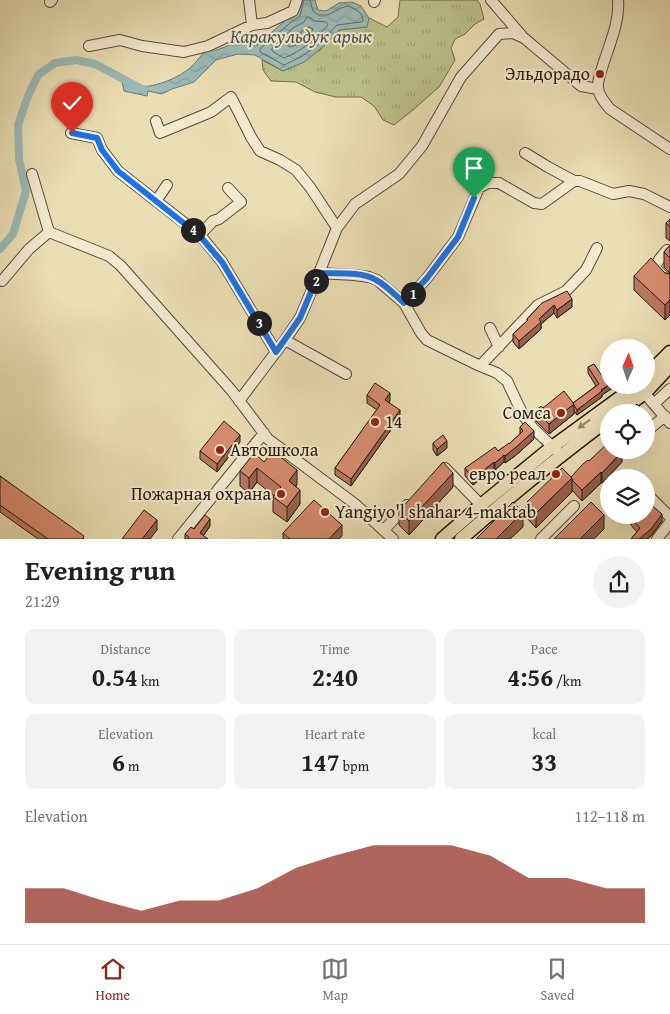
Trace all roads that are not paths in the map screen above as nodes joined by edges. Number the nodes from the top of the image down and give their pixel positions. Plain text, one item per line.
1 (248, 0) edge
2 (297, 0) edge
3 (491, 0) edge
4 (618, 0) edge
5 (252, 25) junction
6 (524, 38) junction
7 (89, 46) dead end
8 (598, 89) junction
9 (156, 121) dead end
10 (72, 133) dead end
11 (670, 149) edge
12 (525, 153) dead end
13 (32, 174) dead end
14 (574, 181) junction
15 (167, 184) dead end
16 (228, 188) dead end
17 (156, 201) junction
18 (670, 207) edge
19 (337, 228) junction
20 (49, 232) junction
21 (200, 236) junction
22 (597, 248) dead end
23 (667, 250) edge
24 (319, 273) junction
25 (2, 281) dead end
26 (670, 282) edge
27 (404, 303) junction
28 (490, 328) dead end
29 (285, 340) junction
30 (499, 347) junction
31 (276, 352) junction
32 (670, 352) edge
33 (480, 366) junction
34 (670, 366) edge
35 (655, 367) edge
36 (346, 374) dead end
37 (655, 377) edge
38 (670, 389) edge
39 (632, 394) edge
40 (634, 394) edge
41 (645, 394) edge
42 (239, 401) junction
43 (625, 404) edge
44 (654, 404) joint
45 (655, 405) edge
46 (667, 420) edge
47 (600, 425) edge
48 (655, 427) edge
49 (264, 433) junction
50 (557, 451) junction
51 (436, 473) edge
52 (416, 494) edge
53 (655, 502) edge
54 (481, 504) junction
55 (574, 506) dead end
56 (670, 517) edge
57 (670, 522) edge
58 (384, 530) junction
59 (178, 539) edge
60 (393, 539) edge
61 (442, 539) edge
62 (461, 539) edge
63 (541, 539) edge
64 (657, 539) edge

1 - 5 street
2 - 5 street
3 - 6 street
4 - 8 street
5 - 7 street
6 - 8 street
6 - 19 street
8 - 11 street
9 - 19 street
10 - 17 street
12 - 14 street
13 - 20 street
14 - 18 street
14 - 27 street
15 - 17 street
16 - 21 street
17 - 21 street
19 - 24 street
20 - 25 street
20 - 42 street
21 - 31 street
22 - 30 street
23 - 26 street
24 - 27 street
24 - 29 street
27 - 33 street
28 - 30 street
29 - 31 street
29 - 36 street
30 - 33 street
31 - 42 street
32 - 35 main road
33 - 50 street
34 - 37 main road
38 - 44 street
39 -> 50 main road
40 - 43 main road
41 - 44 street
42 - 49 street
45 - 46 street
46 - 48 street
47 - 50 main road
49 - 58 street
49 - 59 street
50 - 54 main road
50 - 62 main road
51 - 54 street
52 - 58 street
53 - 56 street
54 - 61 main road
55 - 63 street
57 - 64 street
58 - 60 street

